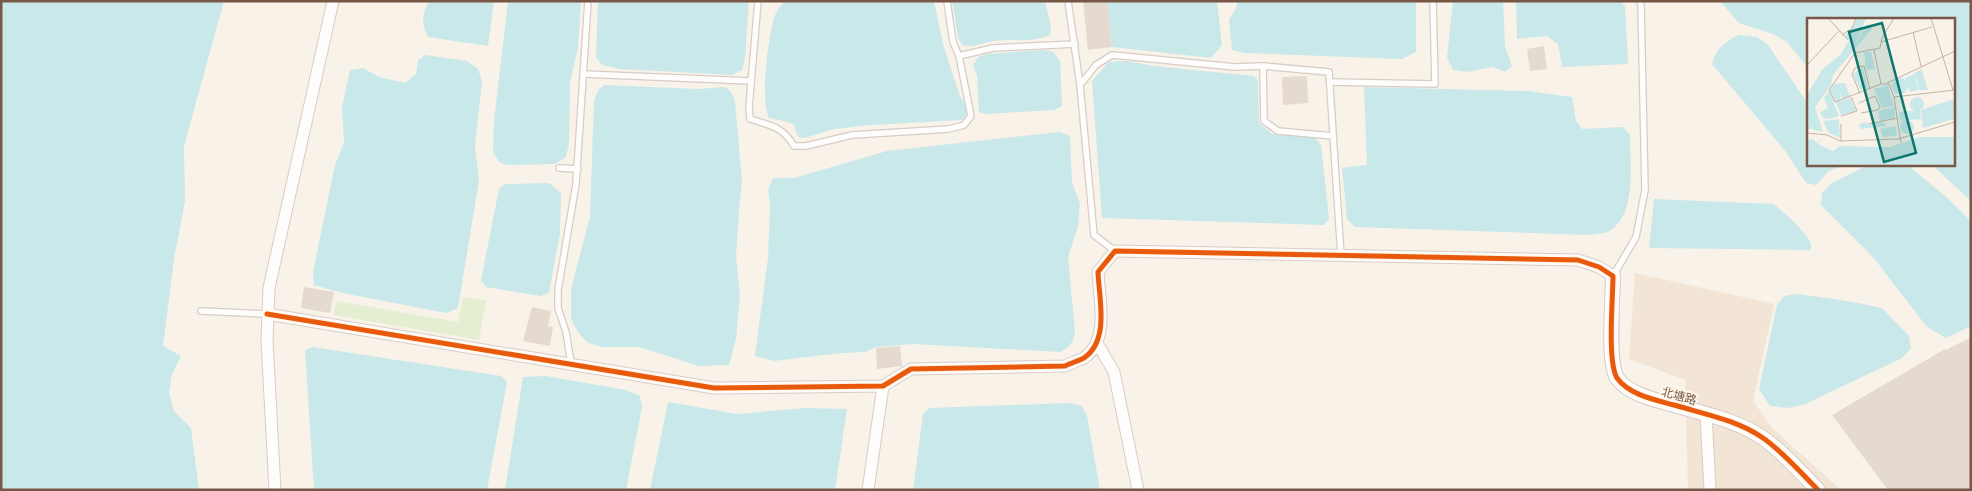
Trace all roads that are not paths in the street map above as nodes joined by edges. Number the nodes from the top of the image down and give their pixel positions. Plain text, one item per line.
1 (333, 1) edge
2 (588, 1) edge
3 (758, 1) edge
4 (947, 1) edge
5 (1068, 1) edge
6 (1433, 1) edge
7 (1640, 1) edge
8 (1074, 44) junction
9 (960, 56) junction
10 (1262, 66) junction
11 (584, 74) junction
12 (751, 81) junction
13 (1330, 82) junction
14 (1080, 85) junction
15 (1333, 136) junction
16 (559, 168) dead end
17 (578, 169) junction
18 (1115, 251) junction
19 (1341, 256) junction
20 (1613, 276) junction
21 (201, 311) dead end
22 (267, 314) junction
23 (1097, 343) junction
24 (571, 363) junction
25 (883, 386) junction
26 (1706, 414) junction
27 (275, 490) edge
28 (868, 490) edge
29 (1138, 490) edge
30 (1710, 490) edge
31 (1818, 490) edge

1 - 22 street
2 - 11 lane
3 - 12 lane
4 - 9 lane
5 - 8 lane
6 - 13 lane
7 - 20 lane
8 - 9 lane
8 - 14 lane
9 - 12 lane
10 - 13 lane
10 - 14 lane
10 - 15 lane
11 - 12 lane
11 - 17 lane
13 - 15 lane
14 - 18 lane
15 - 19 lane
16 - 17 lane
17 - 24 lane
18 - 19 street
18 - 23 street
19 - 20 street
20 - 26 street, 北塘路
21 - 22 lane
22 - 24 street
22 - 27 street
23 - 25 street
23 - 29 street
24 - 25 street
25 - 28 street
26 - 30 street
26 - 31 street, 北塘路

